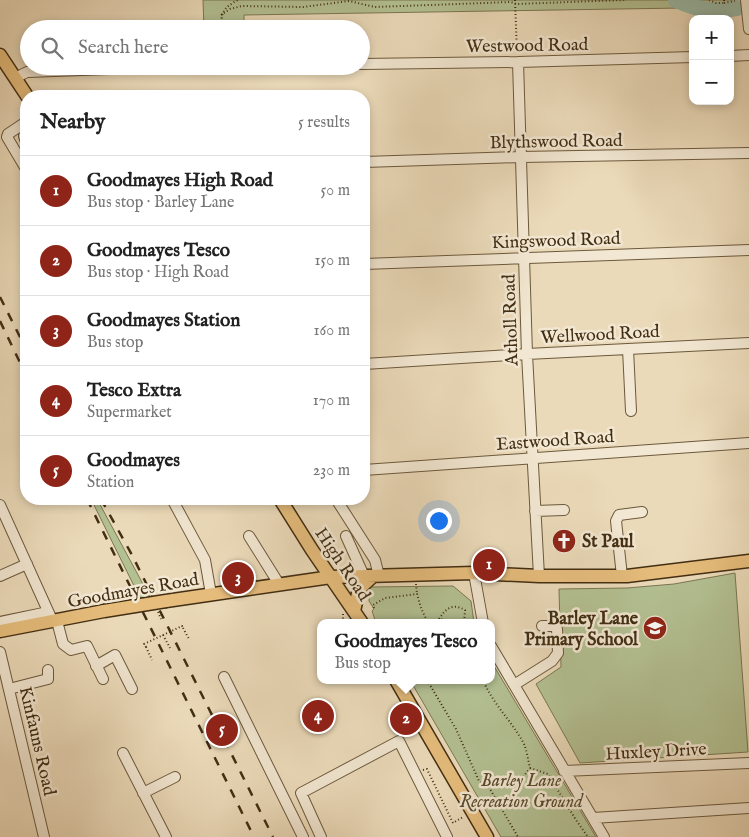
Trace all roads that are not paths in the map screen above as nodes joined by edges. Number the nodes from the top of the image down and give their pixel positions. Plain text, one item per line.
1 (746, 0) edge
2 (749, 29) edge
3 (0, 55) edge
4 (734, 56) edge
5 (749, 56) edge
6 (689, 57) edge
7 (518, 62) junction
8 (370, 64) edge
9 (22, 75) edge
10 (15, 78) junction
11 (23, 90) edge
12 (20, 126) edge
13 (749, 153) edge
14 (521, 157) junction
15 (20, 160) edge
16 (370, 162) edge
17 (749, 250) edge
18 (524, 257) junction
19 (370, 264) edge
20 (749, 343) edge
21 (628, 349) junction
22 (527, 354) junction
23 (370, 364) edge
24 (631, 411) dead end
25 (749, 443) edge
26 (533, 457) junction
27 (370, 470) edge
28 (0, 505) edge
29 (175, 505) edge
30 (284, 505) edge
31 (340, 505) edge
32 (564, 510) dead end
33 (535, 511) junction
34 (642, 512) dead end
35 (249, 536) dead end
36 (346, 536) dead end
37 (749, 561) edge
38 (27, 564) junction
39 (474, 573) junction
40 (0, 576) edge
41 (372, 576) junction
42 (538, 576) junction
43 (622, 576) junction
44 (331, 577) junction
45 (279, 584) junction
46 (211, 594) junction
47 (348, 611) junction
48 (53, 618) junction
49 (357, 619) edge
50 (482, 619) edge
51 (0, 622) edge
52 (542, 626) dead end
53 (0, 631) edge
54 (0, 652) edge
55 (495, 653) edge
56 (96, 666) junction
57 (48, 670) dead end
58 (224, 677) dead end
59 (103, 679) dead end
60 (398, 684) edge
61 (514, 685) junction
62 (9, 689) junction
63 (132, 689) dead end
64 (123, 753) dead end
65 (749, 763) edge
66 (564, 771) junction
67 (175, 777) dead end
68 (142, 793) junction
69 (749, 808) edge
70 (593, 818) junction
71 (44, 837) edge
72 (166, 837) edge
73 (303, 837) edge
74 (321, 837) edge
75 (447, 837) edge
76 (487, 837) edge
77 (604, 837) edge

1 - 2 street
3 - 10 main road
4 - 5 street
6 - 7 street, Westwood Road
7 - 8 street, Westwood Road
7 - 14 street, Atholl Road
9 - 10 street
10 - 11 main road
12 - 15 street
13 - 14 street, Blythswood Road
14 - 16 street, Blythswood Road
14 - 18 street, Atholl Road
17 - 18 street, Kingswood Road
18 - 19 street, Kingswood Road
18 - 22 street, Atholl Road
20 - 21 street, Wellwood Road
21 - 22 street, Wellwood Road
21 - 24 street
22 - 23 street, Wellwood Road
22 - 26 street, Atholl Road
25 - 26 street, Eastwood Road
26 - 27 street, Eastwood Road
26 - 33 street, Atholl Road
28 - 38 street
29 - 46 street
30 - 44 main road, High Road
31 - 41 street
32 - 33 street
33 - 42 street, Atholl Road
34 - 43 street
35 - 45 street
36 - 41 street
37 - 43 main road, Goodmayes Road
38 - 40 street
38 - 48 street
39 - 41 main road, Goodmayes Road
39 - 42 main road, Goodmayes Road
39 - 50 street
41 - 44 main road, Goodmayes Road
41 - 47 main road
42 - 43 main road, Goodmayes Road
44 - 45 main road, Goodmayes Road
44 - 47 main road, High Road
45 - 46 main road, Goodmayes Road
46 - 48 main road, Goodmayes Road, bridge
47 - 49 main road, High Road
48 - 51 street
48 - 53 main road, Goodmayes Road
48 - 56 street
52 - 61 street
54 - 62 street, Kinfauns Road
55 - 61 street
56 - 59 street
56 - 63 street
57 - 62 street
58 - 73 street
60 - 76 main road
61 - 66 street
62 - 71 street, Kinfauns Road
64 - 68 street
65 - 66 street, Huxley Drive
66 - 70 street
67 - 68 street
68 - 72 street
69 - 70 street
70 - 77 street
74 - 75 street

